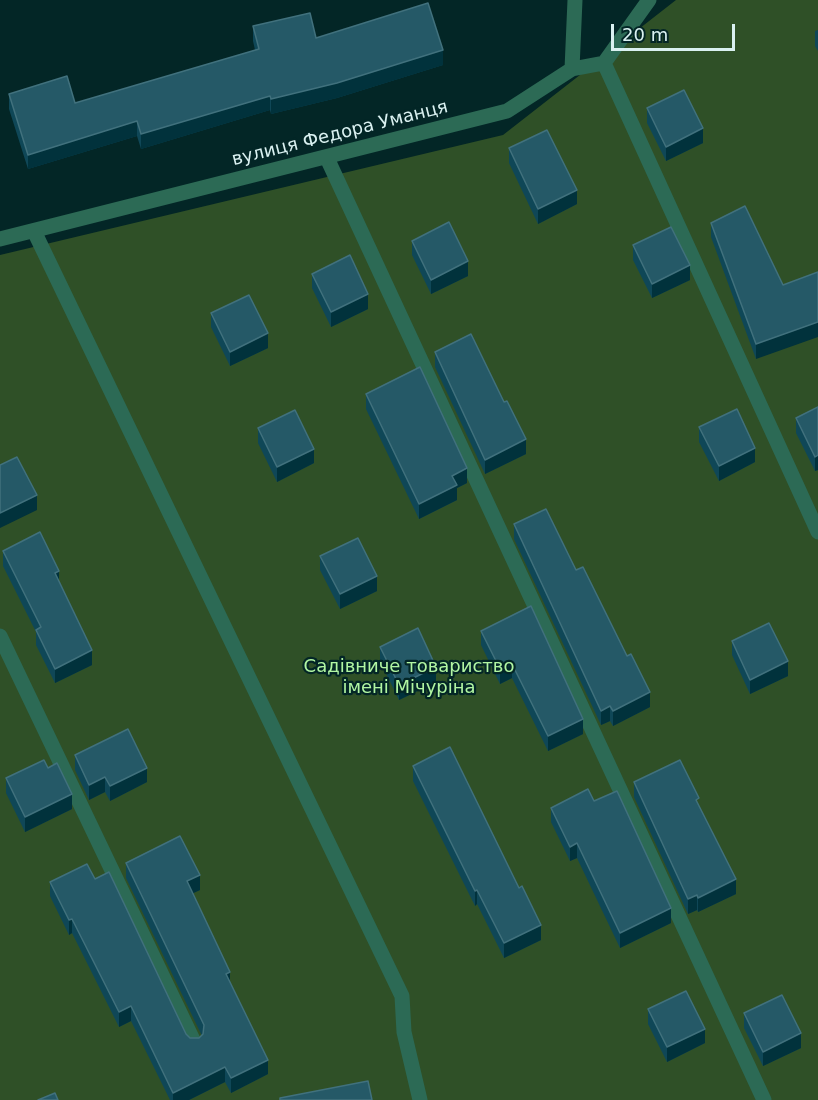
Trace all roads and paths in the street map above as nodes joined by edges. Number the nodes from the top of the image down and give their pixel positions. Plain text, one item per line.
1 (575, 0) edge
2 (649, 0) edge
3 (604, 63) junction
4 (572, 69) junction
5 (327, 158) junction
6 (34, 231) junction
7 (0, 239) edge
8 (818, 532) edge
9 (0, 636) edge
10 (195, 1044) edge
11 (420, 1100) edge
12 (764, 1100) edge

1 - 4 street
2 - 3 street
3 - 4 street, вулиця Федора Уманця
3 - 8 street
4 - 5 street, вулиця Федора Уманця
5 - 6 street, вулиця Федора Уманця
5 - 12 street
6 - 7 street, вулиця Федора Уманця
6 - 11 street
9 - 10 street

